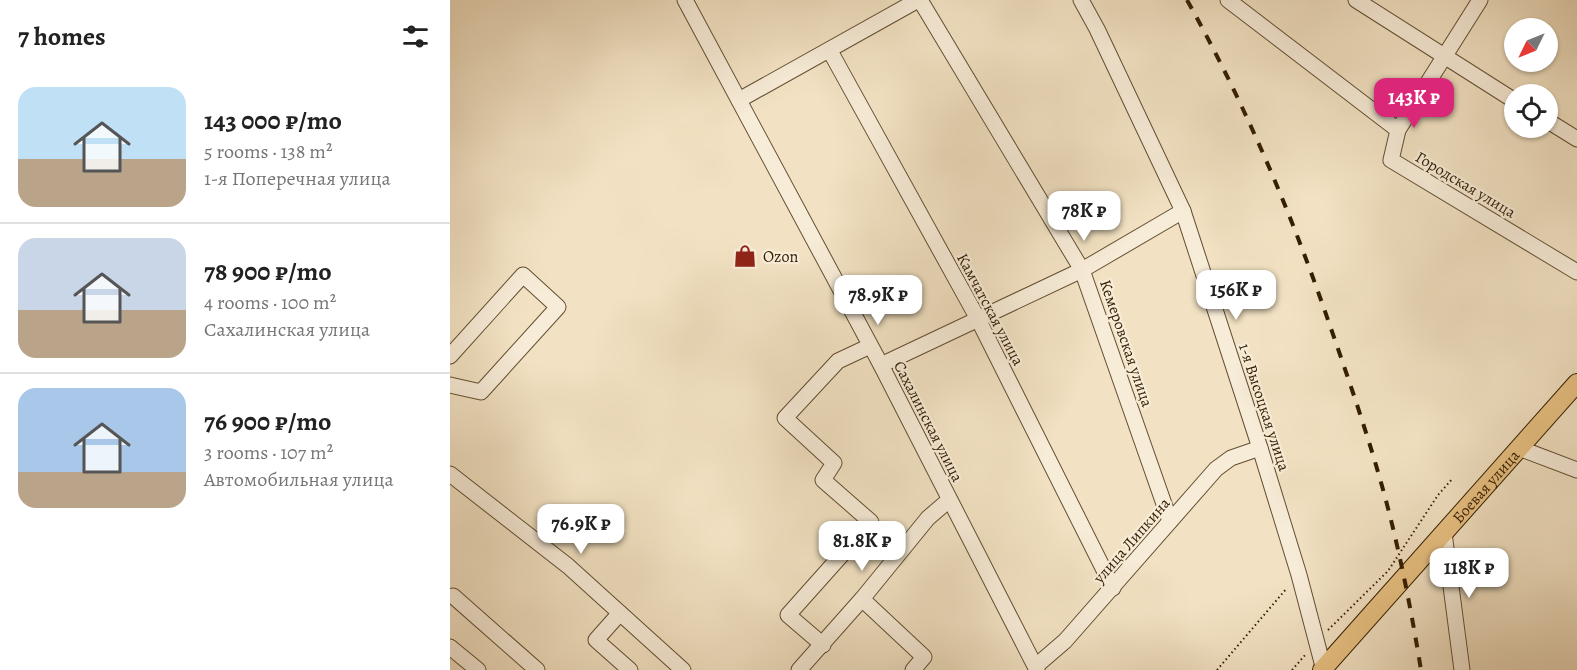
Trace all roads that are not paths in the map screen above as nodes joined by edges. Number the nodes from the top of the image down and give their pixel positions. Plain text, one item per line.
1 (685, 0) edge
2 (919, 0) edge
3 (1081, 0) edge
4 (1228, 0) edge
5 (1356, 0) edge
6 (1480, 0) edge
7 (830, 51) junction
8 (1445, 57) junction
9 (1504, 94) edge
10 (739, 100) junction
11 (1558, 128) edge
12 (1398, 130) junction
13 (1577, 140) edge
14 (1183, 211) junction
15 (1082, 270) junction
16 (1577, 272) edge
17 (978, 319) junction
18 (870, 346) junction
19 (450, 356) edge
20 (881, 365) junction
21 (1577, 383) edge
22 (450, 385) edge
23 (1260, 448) junction
24 (1519, 448) junction
25 (1577, 470) edge
26 (450, 474) edge
27 (949, 500) junction
28 (1170, 521) junction
29 (1444, 533) junction
30 (1113, 588) junction
31 (453, 596) dead end
32 (862, 599) junction
33 (620, 613) junction
34 (823, 645) junction
35 (450, 646) edge
36 (1036, 668) edge
37 (1323, 669) edge
38 (478, 670) edge
39 (537, 670) edge
40 (630, 670) edge
41 (683, 670) edge
42 (799, 670) edge
43 (913, 670) edge
44 (1462, 670) edge

1 - 10 street, Сахалинская улица
2 - 7 street
2 - 15 street, Кемеровская улица
3 - 14 street, 1-я Высоцкая улица
4 - 12 street
5 - 8 street
6 - 8 street
7 - 10 street
7 - 17 street, Камчатская улица
8 - 9 street
8 - 12 street
10 - 18 street, Сахалинская улица
11 - 13 street
12 - 16 street, Городская улица
14 - 15 street
14 - 23 street, 1-я Высоцкая улица
15 - 17 street
15 - 28 street, Кемеровская улица
17 - 20 street
17 - 30 street, Камчатская улица
18 - 20 street, Сахалинская улица
18 - 34 street
19 - 22 street
20 - 27 street, Сахалинская улица
21 - 24 main road, Боевая улица
23 - 28 street, улица Липкина
23 - 37 street, 1-я Высоцкая улица
24 - 25 street
24 - 29 main road, Боевая улица
26 - 33 street
27 - 32 street
27 - 36 street, Сахалинская улица
28 - 30 street, улица Липкина
29 - 37 main road, Боевая улица
29 - 44 street
30 - 36 street, улица Липкина
31 - 39 street
32 - 34 street
32 - 43 street
33 - 40 street
33 - 41 street
34 - 42 street
35 - 38 street

